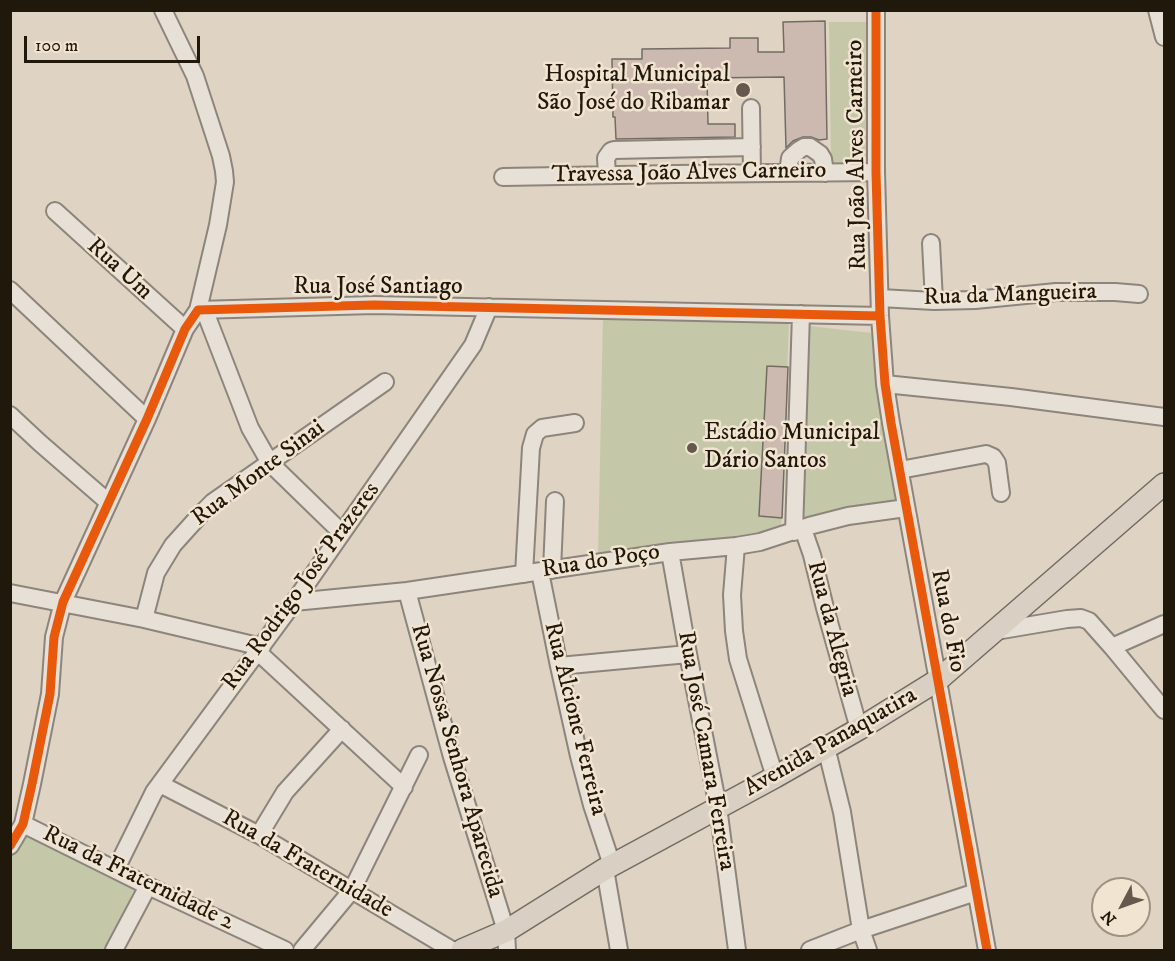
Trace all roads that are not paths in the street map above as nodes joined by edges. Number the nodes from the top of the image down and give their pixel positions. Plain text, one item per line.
1 (163, 10) edge
2 (876, 10) edge
3 (1157, 10) edge
4 (1164, 37) edge
5 (751, 108) dead end
6 (752, 147) junction
7 (876, 172) junction
8 (752, 173) junction
9 (788, 173) junction
10 (825, 173) junction
11 (607, 175) junction
12 (503, 177) dead end
13 (55, 212) dead end
14 (931, 243) dead end
15 (10, 290) edge
16 (1139, 294) dead end
17 (880, 298) junction
18 (934, 301) junction
19 (489, 307) junction
20 (201, 310) junction
21 (801, 314) junction
22 (880, 316) junction
23 (184, 328) junction
24 (385, 382) dead end
25 (885, 384) junction
26 (10, 415) edge
27 (1164, 417) edge
28 (147, 419) junction
29 (575, 423) dead end
30 (270, 463) junction
31 (900, 470) junction
32 (1164, 484) edge
33 (1001, 493) dead end
34 (555, 501) dead end
35 (108, 502) junction
36 (906, 508) junction
37 (799, 530) junction
38 (342, 533) junction
39 (736, 546) junction
40 (670, 552) junction
41 (539, 572) junction
42 (407, 591) junction
43 (10, 593) edge
44 (63, 602) junction
45 (294, 602) junction
46 (144, 619) junction
47 (1164, 624) edge
48 (996, 631) junction
49 (1112, 647) junction
50 (260, 649) junction
51 (688, 654) junction
52 (559, 666) junction
53 (938, 680) junction
54 (1164, 710) edge
55 (342, 729) junction
56 (859, 729) junction
57 (826, 747) junction
58 (419, 754) dead end
59 (775, 777) junction
60 (160, 783) junction
61 (404, 787) junction
62 (718, 807) junction
63 (23, 824) junction
64 (259, 836) junction
65 (10, 846) edge
66 (608, 867) junction
67 (116, 869) junction
68 (148, 886) junction
69 (352, 890) junction
70 (976, 892) junction
71 (861, 930) junction
72 (507, 941) edge
73 (114, 951) edge
74 (285, 951) edge
75 (302, 951) edge
76 (452, 951) edge
77 (462, 951) edge
78 (619, 951) edge
79 (737, 951) edge
80 (810, 951) edge
81 (868, 951) edge
82 (987, 951) edge

1 - 20 street
2 - 7 street, Rua João Alves Carneiro
3 - 4 street
5 - 6 street
6 - 8 street
6 - 11 street
7 - 10 street, Travessa João Alves Carneiro
7 - 17 street, Rua João Alves Carneiro
8 - 9 street, Travessa João Alves Carneiro
8 - 11 street, Travessa João Alves Carneiro
9 - 10 street, Travessa João Alves Carneiro
9 - 10 street
11 - 12 street, Travessa João Alves Carneiro
13 - 23 street, Rua Um
14 - 18 street
15 - 28 street
16 - 18 street, Rua da Mangueira
17 - 18 street, Rua da Mangueira
17 - 22 street, Rua do Fio
19 - 20 street, Rua José Santiago
19 - 21 street, Rua José Santiago
19 - 38 street, Rua Rodrigo José Prazeres
20 - 23 street
20 - 30 street
21 - 22 street, Rua José Santiago
21 - 37 street
22 - 25 street, Rua do Fio
23 - 28 street
24 - 30 street, Rua Monte Sinai
25 - 27 street
25 - 31 street, Rua do Fio
26 - 35 street
28 - 35 street
29 - 41 street
30 - 38 street
30 - 46 street, Rua Monte Sinai
31 - 33 street
31 - 36 street, Rua do Fio
32 - 48 main road, Avenida Panaquatira
34 - 41 street
35 - 44 street
36 - 37 street, Rua do Poço
36 - 53 street, Rua do Fio
37 - 39 street, Rua do Poço
37 - 56 street, Rua da Alegria
38 - 45 street, Rua Rodrigo José Prazeres
39 - 40 street, Rua do Poço
39 - 59 street
40 - 41 street, Rua do Poço
40 - 51 street, Rua José Camara Ferreira
41 - 42 street, Rua do Poço
41 - 52 street, Rua Alcione Ferreira
42 - 45 street, Rua do Poço
42 - 72 street, Rua Nossa Senhora Aparecida
43 - 44 street
44 - 46 street
44 - 63 street
45 - 50 street, Rua Rodrigo José Prazeres
46 - 50 street
47 - 49 street
48 - 49 street
48 - 53 main road, Avenida Panaquatira
49 - 54 street
50 - 55 street
50 - 60 street, Rua Rodrigo José Prazeres
51 - 52 street
51 - 62 street, Rua José Camara Ferreira
52 - 66 street, Rua Alcione Ferreira
53 - 56 main road, Avenida Panaquatira
53 - 70 street, Rua do Fio
55 - 61 street
55 - 64 street
56 - 57 main road, Avenida Panaquatira
57 - 59 main road, Avenida Panaquatira
57 - 71 street
58 - 61 street
59 - 62 main road, Avenida Panaquatira
60 - 64 street, Rua da Fraternidade
60 - 67 street, Rua Rodrigo José Prazeres
61 - 69 street
62 - 66 main road, Avenida Panaquatira
62 - 79 street, Rua José Camara Ferreira
63 - 65 street
63 - 67 street, Rua da Fraternidade 2
64 - 69 street, Rua da Fraternidade
66 - 72 main road, Avenida Panaquatira
66 - 78 street, Rua Alcione Ferreira
67 - 68 street, Rua da Fraternidade 2
68 - 73 street
68 - 74 street, Rua da Fraternidade 2
69 - 75 street
69 - 76 street, Rua da Fraternidade
70 - 71 street
70 - 82 street, Rua do Fio
71 - 80 street
71 - 81 street
72 - 77 main road, Avenida Panaquatira

